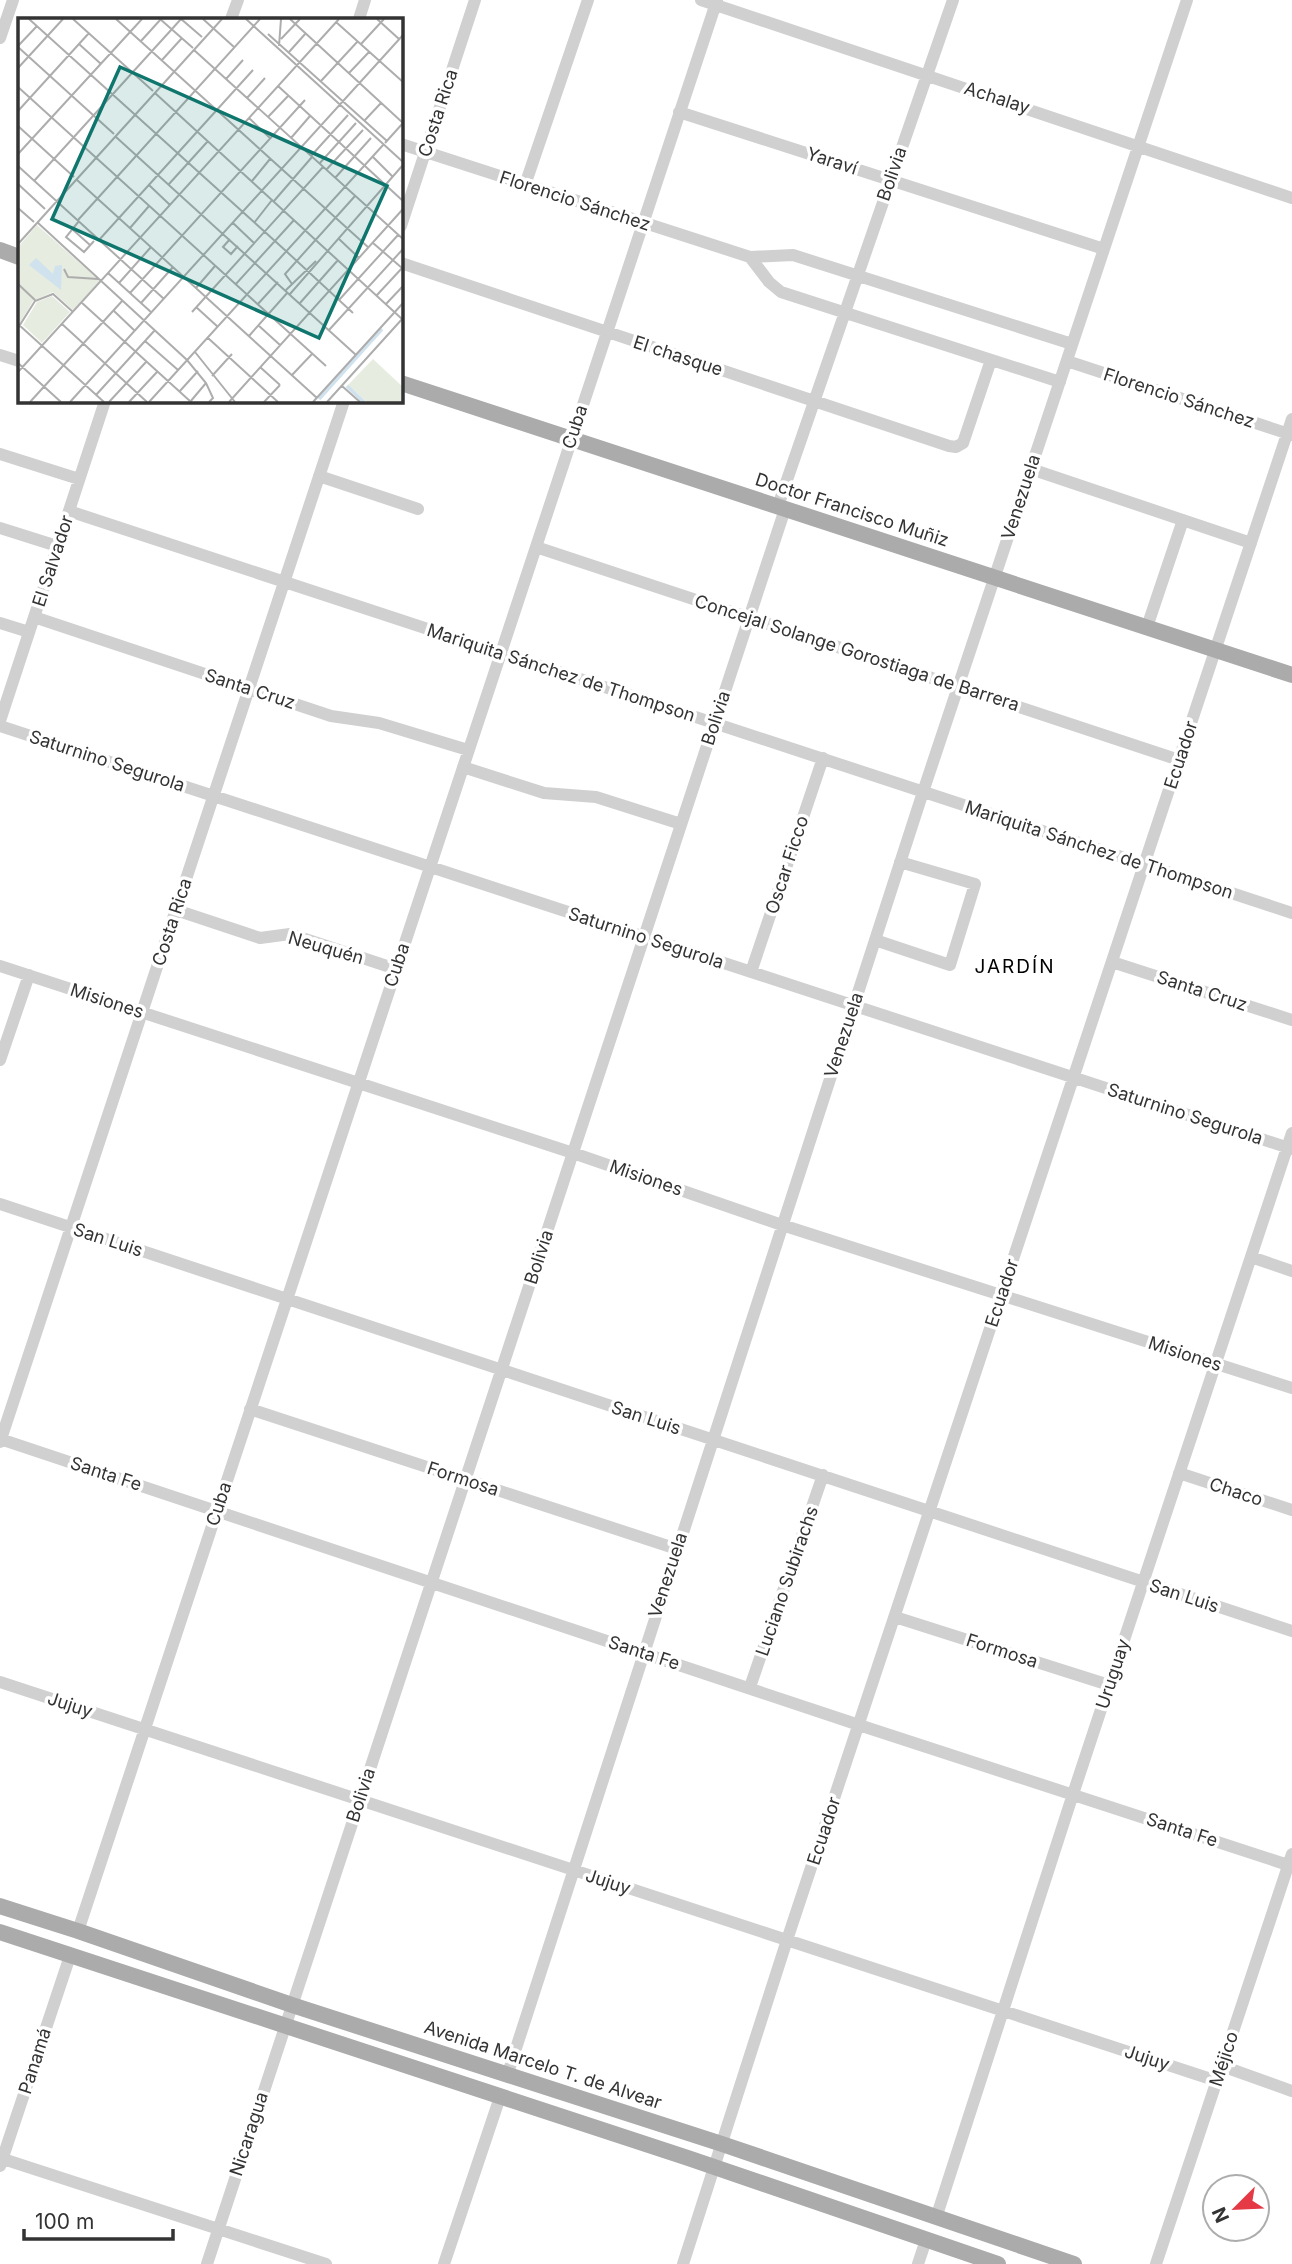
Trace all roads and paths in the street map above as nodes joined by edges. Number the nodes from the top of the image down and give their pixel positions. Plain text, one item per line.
1 (13, 0) edge
2 (238, 0) edge
3 (365, 0) edge
4 (475, 0) edge
5 (588, 0) edge
6 (701, 0) edge
7 (953, 0) edge
8 (1187, 0) edge
9 (716, 2) edge
10 (9, 18) edge
11 (231, 18) edge
12 (359, 18) edge
13 (0, 38) edge
14 (927, 75) junction
15 (680, 112) junction
16 (402, 144) edge
17 (1139, 145) junction
18 (425, 152) junction
19 (890, 180) junction
20 (525, 184) junction
21 (1292, 198) edge
22 (643, 222) junction
23 (402, 223) edge
24 (1104, 249) junction
25 (0, 250) edge
26 (18, 257) edge
27 (750, 257) junction
28 (402, 263) edge
29 (858, 275) junction
30 (845, 313) junction
31 (607, 332) junction
32 (1072, 344) junction
33 (0, 355) edge
34 (991, 360) junction
35 (18, 361) edge
36 (1067, 361) junction
37 (1060, 382) junction
38 (402, 383) edge
39 (814, 401) junction
40 (105, 402) edge
41 (344, 402) edge
42 (1292, 419) edge
43 (1290, 434) edge
44 (572, 438) junction
45 (0, 454) edge
46 (1031, 469) junction
47 (319, 476) junction
48 (79, 480) junction
49 (781, 508) junction
50 (418, 509) dead end
51 (69, 511) junction
52 (1183, 520) junction
53 (0, 528) edge
54 (1251, 542) junction
55 (57, 546) junction
56 (536, 547) junction
57 (995, 577) junction
58 (284, 583) junction
59 (34, 617) junction
60 (749, 618) junction
61 (0, 623) edge
62 (1147, 627) junction
63 (29, 632) junction
64 (1216, 650) junction
65 (500, 654) junction
66 (1292, 675) edge
67 (958, 687) junction
68 (249, 689) junction
69 (0, 724) edge
70 (714, 724) junction
71 (468, 750) junction
72 (823, 758) junction
73 (1179, 760) junction
74 (463, 766) junction
75 (923, 792) junction
76 (214, 796) junction
77 (681, 824) junction
78 (900, 862) junction
79 (1144, 865) junction
80 (430, 867) junction
81 (176, 910) junction
82 (1292, 913) edge
83 (644, 937) junction
84 (875, 940) junction
85 (1112, 962) junction
86 (0, 966) edge
87 (396, 969) junction
88 (751, 972) junction
89 (29, 975) junction
90 (853, 1006) junction
91 (142, 1012) junction
92 (1292, 1020) edge
93 (0, 1060) edge
94 (1073, 1078) junction
95 (358, 1083) junction
96 (1292, 1133) edge
97 (1290, 1149) edge
98 (573, 1153) junction
99 (0, 1204) edge
100 (782, 1225) junction
101 (71, 1228) junction
102 (1251, 1257) junction
103 (1292, 1271) edge
104 (1001, 1296) junction
105 (287, 1299) junction
106 (1216, 1364) junction
107 (501, 1370) junction
108 (1292, 1388) edge
109 (250, 1409) junction
110 (0, 1440) edge
111 (712, 1440) junction
112 (1179, 1473) junction
113 (823, 1475) junction
114 (465, 1480) junction
115 (1292, 1510) edge
116 (217, 1511) junction
117 (929, 1513) junction
118 (677, 1549) junction
119 (431, 1582) junction
120 (1143, 1582) junction
121 (895, 1617) junction
122 (1292, 1632) edge
123 (643, 1653) junction
124 (0, 1682) edge
125 (1109, 1685) junction
126 (750, 1687) junction
127 (859, 1725) junction
128 (145, 1730) junction
129 (1073, 1794) junction
130 (359, 1800) junction
131 (1290, 1859) edge
132 (575, 1871) junction
133 (0, 1906) edge
134 (78, 1931) junction
135 (0, 1932) edge
136 (787, 1940) junction
137 (70, 1955) junction
138 (292, 2005) junction
139 (1003, 2011) junction
140 (285, 2026) junction
141 (1222, 2066) junction
142 (508, 2073) junction
143 (1217, 2081) junction
144 (1292, 2091) edge
145 (500, 2097) junction
146 (722, 2144) junction
147 (1, 2161) edge
148 (715, 2167) junction
149 (937, 2216) junction
150 (218, 2229) junction
151 (926, 2240) junction
152 (321, 2263) edge
153 (207, 2264) edge
154 (444, 2264) edge
155 (683, 2264) edge
156 (918, 2264) edge
157 (998, 2264) edge
158 (1074, 2264) edge
159 (1156, 2264) edge

1 - 10 street
2 - 11 street
3 - 12 street
4 - 18 street, Costa Rica
5 - 20 street
6 - 9 street, Achalay
7 - 14 street, Bolivia
8 - 17 street, Venezuela
9 - 14 street, Achalay
9 - 15 street, Cuba
10 - 13 street
14 - 17 street, Achalay
14 - 19 street, Bolivia
15 - 19 street, Yaraví
15 - 22 street, Cuba
16 - 18 street, Florencio Sánchez
17 - 21 street, Achalay
17 - 24 street, Venezuela
18 - 20 street, Florencio Sánchez
18 - 23 street, Costa Rica
19 - 24 street, Yaraví
19 - 29 street, Bolivia
20 - 22 street, Florencio Sánchez
22 - 27 street, Florencio Sánchez
22 - 31 street, Cuba
24 - 32 street, Venezuela
25 - 26 main road
27 - 29 street, Florencio Sánchez
27 - 30 street
28 - 31 street, El chasque
29 - 30 street, Bolivia
29 - 32 street, Florencio Sánchez
30 - 34 street
30 - 39 street, Bolivia
31 - 39 street, El chasque
31 - 44 street, Cuba
32 - 36 street, Venezuela
33 - 35 street
34 - 37 street
34 - 39 street, El chasque
36 - 37 street, Venezuela
36 - 43 street, Florencio Sánchez
37 - 46 street, Venezuela
38 - 44 main road, Doctor Francisco Muñiz
39 - 49 street, Bolivia
40 - 48 street, El Salvador
41 - 47 street, Costa Rica
42 - 43 street, Ecuador
43 - 54 street, Ecuador
44 - 49 main road, Doctor Francisco Muñiz
44 - 56 street, Cuba
45 - 48 street
46 - 52 street
46 - 57 street, Venezuela
47 - 50 street
47 - 58 street, Costa Rica
48 - 51 street, El Salvador
49 - 57 main road, Doctor Francisco Muñiz
49 - 60 street, Bolivia
51 - 55 street, El Salvador
51 - 58 street, Mariquita Sánchez de Thompson
52 - 54 street
52 - 62 street
53 - 55 street
54 - 64 street, Ecuador
55 - 59 street, El Salvador
56 - 60 street, Concejal Solange Gorostiaga de Barrera
56 - 65 street, Cuba
57 - 62 main road, Doctor Francisco Muñiz
57 - 67 street, Venezuela
58 - 65 street, Mariquita Sánchez de Thompson
58 - 68 street, Costa Rica
59 - 63 street, El Salvador
59 - 68 street, Santa Cruz
60 - 67 street, Concejal Solange Gorostiaga de Barrera
60 - 70 street, Bolivia
61 - 63 street
62 - 64 main road, Doctor Francisco Muñiz
63 - 69 street, El Salvador
64 - 66 main road, Doctor Francisco Muñiz
64 - 73 street, Ecuador
65 - 70 street, Mariquita Sánchez de Thompson
65 - 71 street, Cuba
67 - 73 street, Concejal Solange Gorostiaga de Barrera
67 - 75 street, Venezuela
68 - 71 street, Santa Cruz
68 - 76 street, Costa Rica
69 - 76 street, Saturnino Segurola
70 - 72 street, Mariquita Sánchez de Thompson
70 - 77 street, Bolivia
71 - 74 street, Cuba
72 - 75 street, Mariquita Sánchez de Thompson
72 - 88 street, Oscar Ficco
73 - 79 street, Ecuador
74 - 77 street
74 - 80 street, Cuba
75 - 78 street, Venezuela
75 - 79 street, Mariquita Sánchez de Thompson
76 - 80 street, Saturnino Segurola
76 - 81 street, Costa Rica
77 - 83 street, Bolivia
78 - 84 street, Venezuela
78 - 84 street
79 - 82 street, Mariquita Sánchez de Thompson
79 - 85 street, Ecuador
80 - 83 street, Saturnino Segurola
80 - 87 street, Cuba
81 - 87 street, Neuquén
81 - 91 street, Costa Rica
83 - 88 street, Saturnino Segurola
83 - 98 street, Bolivia
84 - 90 street, Venezuela
85 - 92 street, Santa Cruz
85 - 94 street, Ecuador
86 - 89 street, Misiones
87 - 95 street, Cuba
88 - 90 street, Saturnino Segurola
89 - 91 street, Misiones
89 - 93 street
90 - 94 street, Saturnino Segurola
90 - 100 street, Venezuela
91 - 95 street, Misiones
91 - 101 street, Costa Rica
94 - 97 street, Saturnino Segurola
94 - 104 street, Ecuador
95 - 98 street, Misiones
95 - 105 street, Cuba
96 - 97 street, Uruguay
97 - 102 street, Uruguay
98 - 100 street, Misiones
98 - 107 street, Bolivia
99 - 101 street, San Luis
100 - 104 street, Misiones
100 - 111 street, Venezuela
101 - 105 street, San Luis
101 - 110 street, Costa Rica
102 - 103 street
102 - 106 street, Uruguay
104 - 106 street, Misiones
104 - 117 street, Ecuador
105 - 107 street, San Luis
105 - 109 street, Cuba
106 - 108 street, Misiones
106 - 112 street, Uruguay
107 - 111 street, San Luis
107 - 114 street, Bolivia
109 - 114 street, Formosa
109 - 116 street, Cuba
110 - 116 street, Santa Fe
111 - 113 street, San Luis
111 - 118 street, Venezuela
112 - 115 street, Chaco
112 - 120 street, Uruguay
113 - 117 street, San Luis
113 - 126 street, Luciano Subirachs
114 - 118 street, Formosa
114 - 119 street, Bolivia
116 - 119 street, Santa Fe
116 - 128 street, Cuba
117 - 120 street, San Luis
117 - 121 street, Ecuador
118 - 123 street, Venezuela
119 - 123 street, Santa Fe
119 - 130 street, Bolivia
120 - 122 street, San Luis
120 - 125 street, Uruguay
121 - 125 street, Formosa
121 - 127 street, Ecuador
123 - 126 street, Santa Fe
123 - 132 street, Venezuela
124 - 128 street, Jujuy
125 - 129 street, Uruguay
126 - 127 street, Santa Fe
127 - 129 street, Santa Fe
127 - 136 street, Ecuador
128 - 130 street, Jujuy
128 - 134 street, Cuba
129 - 131 street, Santa Fe
129 - 139 street, Uruguay
130 - 132 street, Jujuy
130 - 138 street, Bolivia
131 - 141 street, Méjico
132 - 136 street, Jujuy
132 - 142 street, Venezuela
133 - 134 main road, Avenida Marcelo T. de Alvear
134 - 138 main road, Avenida Marcelo T. de Alvear
135 - 137 main road
136 - 139 street, Jujuy
136 - 146 street, Ecuador
137 - 140 main road
137 - 147 street, Panamá
138 - 140 street, Nicaragua
138 - 142 main road, Avenida Marcelo T. de Alvear
139 - 143 street, Jujuy
139 - 149 street, Uruguay
140 - 145 main road
140 - 150 street, Nicaragua
141 - 143 street, Méjico
141 - 144 street
142 - 146 main road, Avenida Marcelo T. de Alvear
143 - 159 street, Méjico
145 - 148 main road
145 - 154 street
146 - 148 street, Ecuador
146 - 149 main road, Avenida Marcelo T. de Alvear
147 - 150 street
148 - 151 main road
148 - 155 street, Ecuador
149 - 158 main road, Avenida Marcelo T. de Alvear
150 - 152 street
150 - 153 street, Nicaragua
151 - 156 street
151 - 157 main road

